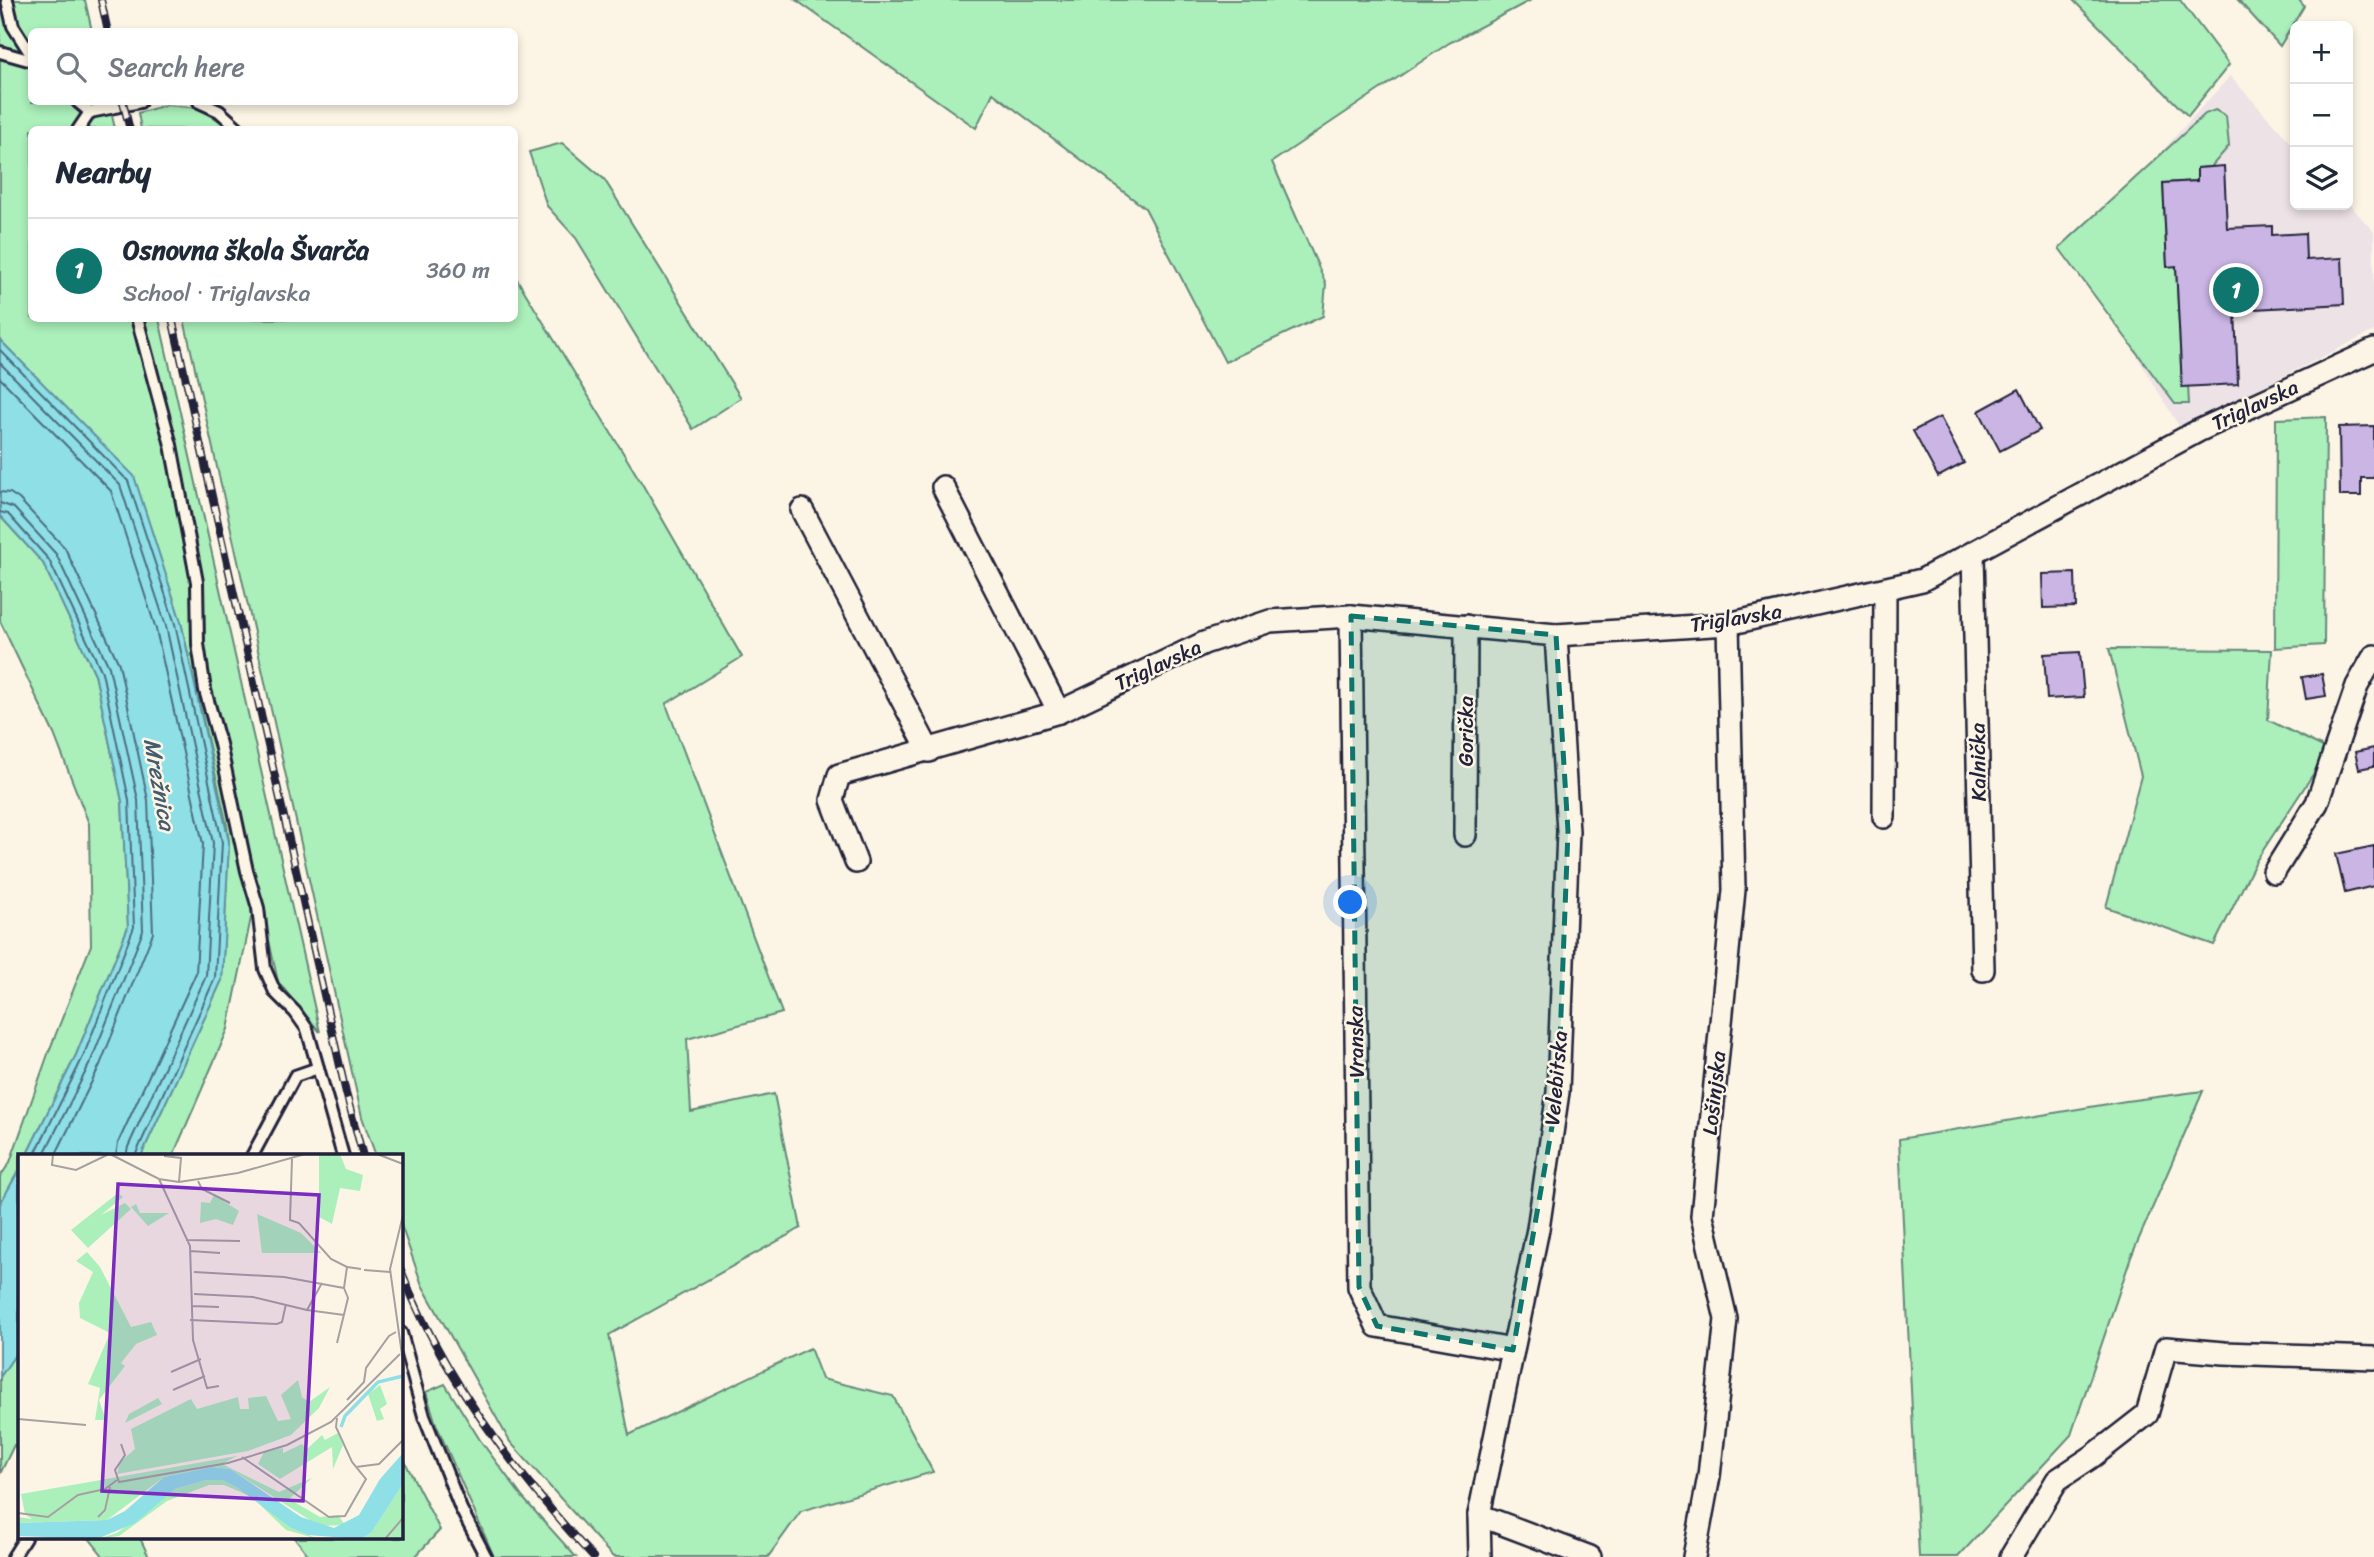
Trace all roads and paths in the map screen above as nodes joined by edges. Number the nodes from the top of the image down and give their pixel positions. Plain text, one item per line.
1 (7, 0) edge
2 (28, 51) edge
3 (0, 52) edge
4 (28, 57) edge
5 (82, 105) edge
6 (125, 105) edge
7 (206, 105) edge
8 (90, 112) junction
9 (81, 126) edge
10 (236, 126) edge
11 (138, 322) edge
12 (2373, 351) edge
13 (943, 486) dead end
14 (802, 510) dead end
15 (1973, 554) junction
16 (1885, 589) junction
17 (1351, 616) junction
18 (1728, 624) junction
19 (1466, 626) junction
20 (1556, 635) junction
21 (2374, 656) edge
22 (1059, 712) junction
23 (929, 751) junction
24 (1884, 817) dead end
25 (1465, 835) dead end
26 (856, 862) dead end
27 (2274, 872) dead end
28 (1983, 970) dead end
29 (318, 1068) junction
30 (252, 1154) edge
31 (341, 1154) edge
32 (402, 1337) edge
33 (1513, 1350) junction
34 (2374, 1358) edge
35 (1479, 1515) junction
36 (24, 1540) edge
37 (13, 1557) edge
38 (486, 1557) edge
39 (1480, 1557) edge
40 (1590, 1557) edge
41 (1693, 1557) edge
42 (2011, 1557) edge

1 - 2 lane
3 - 4 lane
5 - 8 lane
6 - 8 lane
7 - 10 lane
8 - 9 lane
11 - 29 lane
12 - 15 street, Triglavska
13 - 22 street
14 - 23 street
15 - 16 street, Triglavska
15 - 28 street, Kalnička
16 - 18 street, Triglavska
16 - 24 street
17 - 19 street, Triglavska
17 - 22 street, Triglavska
17 - 33 street, Vranska
18 - 20 street, Triglavska
18 - 41 street, Lošinjska
19 - 20 street, Triglavska
19 - 25 street, Gorička
20 - 33 street, Velebitska
21 - 27 street
22 - 23 street, Triglavska
23 - 26 street, Triglavska
29 - 30 lane
29 - 31 lane
32 - 38 lane
33 - 35 street, Velebitska
34 - 42 street
35 - 39 street, Velebitska
35 - 40 street
36 - 37 lane

